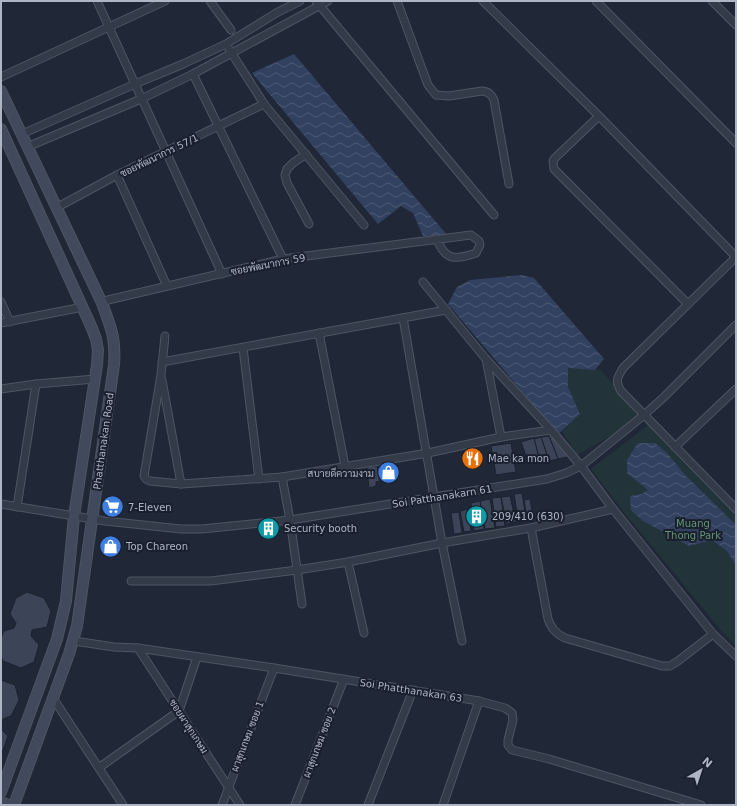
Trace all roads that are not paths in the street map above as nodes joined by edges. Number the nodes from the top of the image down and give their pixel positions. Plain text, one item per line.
1 (97, 1) edge
2 (165, 1) edge
3 (210, 1) edge
4 (286, 1) edge
5 (300, 1) edge
6 (328, 1) edge
7 (397, 1) edge
8 (484, 1) edge
9 (596, 1) edge
10 (712, 1) edge
11 (318, 3) edge
12 (278, 12) junction
13 (736, 25) edge
14 (108, 28) junction
15 (231, 30) dead end
16 (226, 44) junction
17 (231, 53) junction
18 (193, 74) junction
19 (1, 77) edge
20 (135, 84) junction
21 (1, 92) edge
22 (141, 99) junction
23 (264, 104) junction
24 (599, 116) junction
25 (218, 126) junction
26 (1, 129) edge
27 (22, 134) junction
28 (736, 143) edge
29 (28, 147) junction
30 (166, 151) junction
31 (306, 154) junction
32 (117, 175) junction
33 (509, 184) dead end
34 (56, 208) junction
35 (494, 214) dead end
36 (309, 224) dead end
37 (364, 225) dead end
38 (436, 239) junction
39 (736, 257) edge
40 (283, 259) junction
41 (222, 274) junction
42 (423, 282) dead end
43 (167, 286) junction
44 (1, 302) edge
45 (102, 303) junction
46 (688, 304) junction
47 (83, 307) junction
48 (446, 310) junction
49 (403, 318) junction
50 (10, 322) junction
51 (1, 323) edge
52 (736, 325) edge
53 (319, 333) junction
54 (164, 336) dead end
55 (243, 348) junction
56 (486, 358) junction
57 (162, 362) junction
58 (161, 375) junction
59 (95, 379) junction
60 (36, 384) junction
61 (1, 389) edge
62 (736, 389) edge
63 (644, 415) junction
64 (551, 430) junction
65 (501, 437) junction
66 (675, 447) junction
67 (428, 453) junction
68 (345, 466) junction
69 (581, 466) junction
70 (282, 477) junction
71 (260, 479) junction
72 (181, 484) junction
73 (435, 497) junction
74 (1, 504) edge
75 (16, 506) junction
76 (613, 509) junction
77 (736, 509) edge
78 (74, 516) junction
79 (92, 518) junction
80 (290, 520) junction
81 (531, 528) junction
82 (442, 543) junction
83 (348, 562) junction
84 (297, 570) junction
85 (131, 581) dead end
86 (302, 604) dead end
87 (364, 633) dead end
88 (713, 634) junction
89 (74, 641) junction
90 (462, 641) dead end
91 (138, 648) junction
92 (736, 656) edge
93 (197, 657) junction
94 (274, 668) junction
95 (344, 679) junction
96 (413, 690) junction
97 (53, 698) junction
98 (479, 701) junction
99 (179, 712) junction
100 (100, 767) junction
101 (228, 787) junction
102 (1, 792) edge
103 (1, 802) edge
104 (9, 805) edge
105 (14, 805) edge
106 (123, 805) edge
107 (222, 805) edge
108 (240, 805) edge
109 (295, 805) edge
110 (368, 805) edge
111 (443, 805) edge
112 (701, 805) edge

1 - 14 street
2 - 14 street
3 - 15 street
4 - 12 street
5 - 12 street
6 - 11 street
7 - 33 street
8 - 24 street
9 - 28 street
10 - 13 street
11 - 17 street
11 - 35 street
12 - 16 street
14 - 19 street
14 - 20 street
16 - 17 street
16 - 20 street
17 - 18 street
17 - 23 street
18 - 22 street
18 - 25 street
20 - 22 street
20 - 27 street
21 - 27 main road, Phatthanakan Road
22 - 29 street
22 - 30 street
23 - 25 street, ซอยพัฒนาการ 57/1
23 - 31 street
24 - 39 street
24 - 46 street
25 - 30 street, ซอยพัฒนาการ 57/1
25 - 40 street
26 - 47 main road, Phatthanakan Road
27 - 29 main road, Phatthanakan Road
29 - 34 main road, Phatthanakan Road
30 - 32 street, ซอยพัฒนาการ 57/1
30 - 41 street
31 - 36 street
31 - 37 street
32 - 34 street, ซอยพัฒนาการ 57/1
32 - 43 street
34 - 45 main road, Phatthanakan Road
38 - 38 street, ซอยพัฒนาการ 59
38 - 40 street, ซอยพัฒนาการ 59
39 - 46 street
40 - 41 street, ซอยพัฒนาการ 59
41 - 43 street, ซอยพัฒนาการ 59
42 - 48 street
43 - 45 street, ซอยพัฒนาการ 59
44 - 50 street
45 - 79 main road, Phatthanakan Road
46 - 63 street
47 - 50 street
47 - 59 main road, Phatthanakan Road
48 - 49 street
48 - 56 street
49 - 53 street
49 - 67 street
50 - 51 street
52 - 63 street, Soi Patthanakarn 61
53 - 55 street
53 - 68 street
54 - 57 street
55 - 57 street
55 - 71 street
56 - 64 street
56 - 65 street
57 - 58 street
58 - 72 street
58 - 72 street
59 - 60 street
59 - 78 main road, Phatthanakan Road
60 - 61 street
60 - 75 street
62 - 66 street
63 - 66 street
63 - 69 street, Soi Patthanakarn 61
64 - 65 street
64 - 69 street
65 - 67 street
66 - 77 street
67 - 68 street
67 - 73 street
68 - 70 street
69 - 73 street, Soi Patthanakarn 61
69 - 76 street
70 - 71 street
70 - 80 street
71 - 72 street
73 - 80 street, Soi Patthanakarn 61
73 - 82 street
74 - 75 street, Soi Patthanakarn 61
75 - 78 street, Soi Patthanakarn 61
76 - 81 street
76 - 88 street
78 - 79 street, Soi Patthanakarn 61
78 - 102 main road, Phatthanakan Road
79 - 80 street, Soi Patthanakarn 61
79 - 89 main road, Phatthanakan Road
80 - 84 street
81 - 82 street
81 - 88 street
82 - 83 street
82 - 90 street
83 - 84 street
83 - 87 street
84 - 85 street
84 - 86 street
88 - 92 street
89 - 91 street, Soi Phatthanakan 63
89 - 97 main road, Phatthanakan Road
91 - 93 street, Soi Phatthanakan 63
91 - 99 street, ซอยผาสุกเกษม
93 - 94 street, Soi Phatthanakan 63
93 - 99 street
94 - 95 street, Soi Phatthanakan 63
94 - 101 street, ผาสุกเกษม ซอย 1
95 - 96 street, Soi Phatthanakan 63
95 - 109 street, ผาสุกเกษม ซอย 2
96 - 98 street, Soi Phatthanakan 63
96 - 110 street
97 - 100 street
97 - 105 main road, Phatthanakan Road
98 - 111 street
98 - 112 street, Soi Phatthanakan 63
99 - 100 street
99 - 101 street, ซอยผาสุกเกษม
100 - 106 street
101 - 107 street, ผาสุกเกษม ซอย 1
101 - 108 street, ซอยผาสุกเกษม
103 - 104 main road

